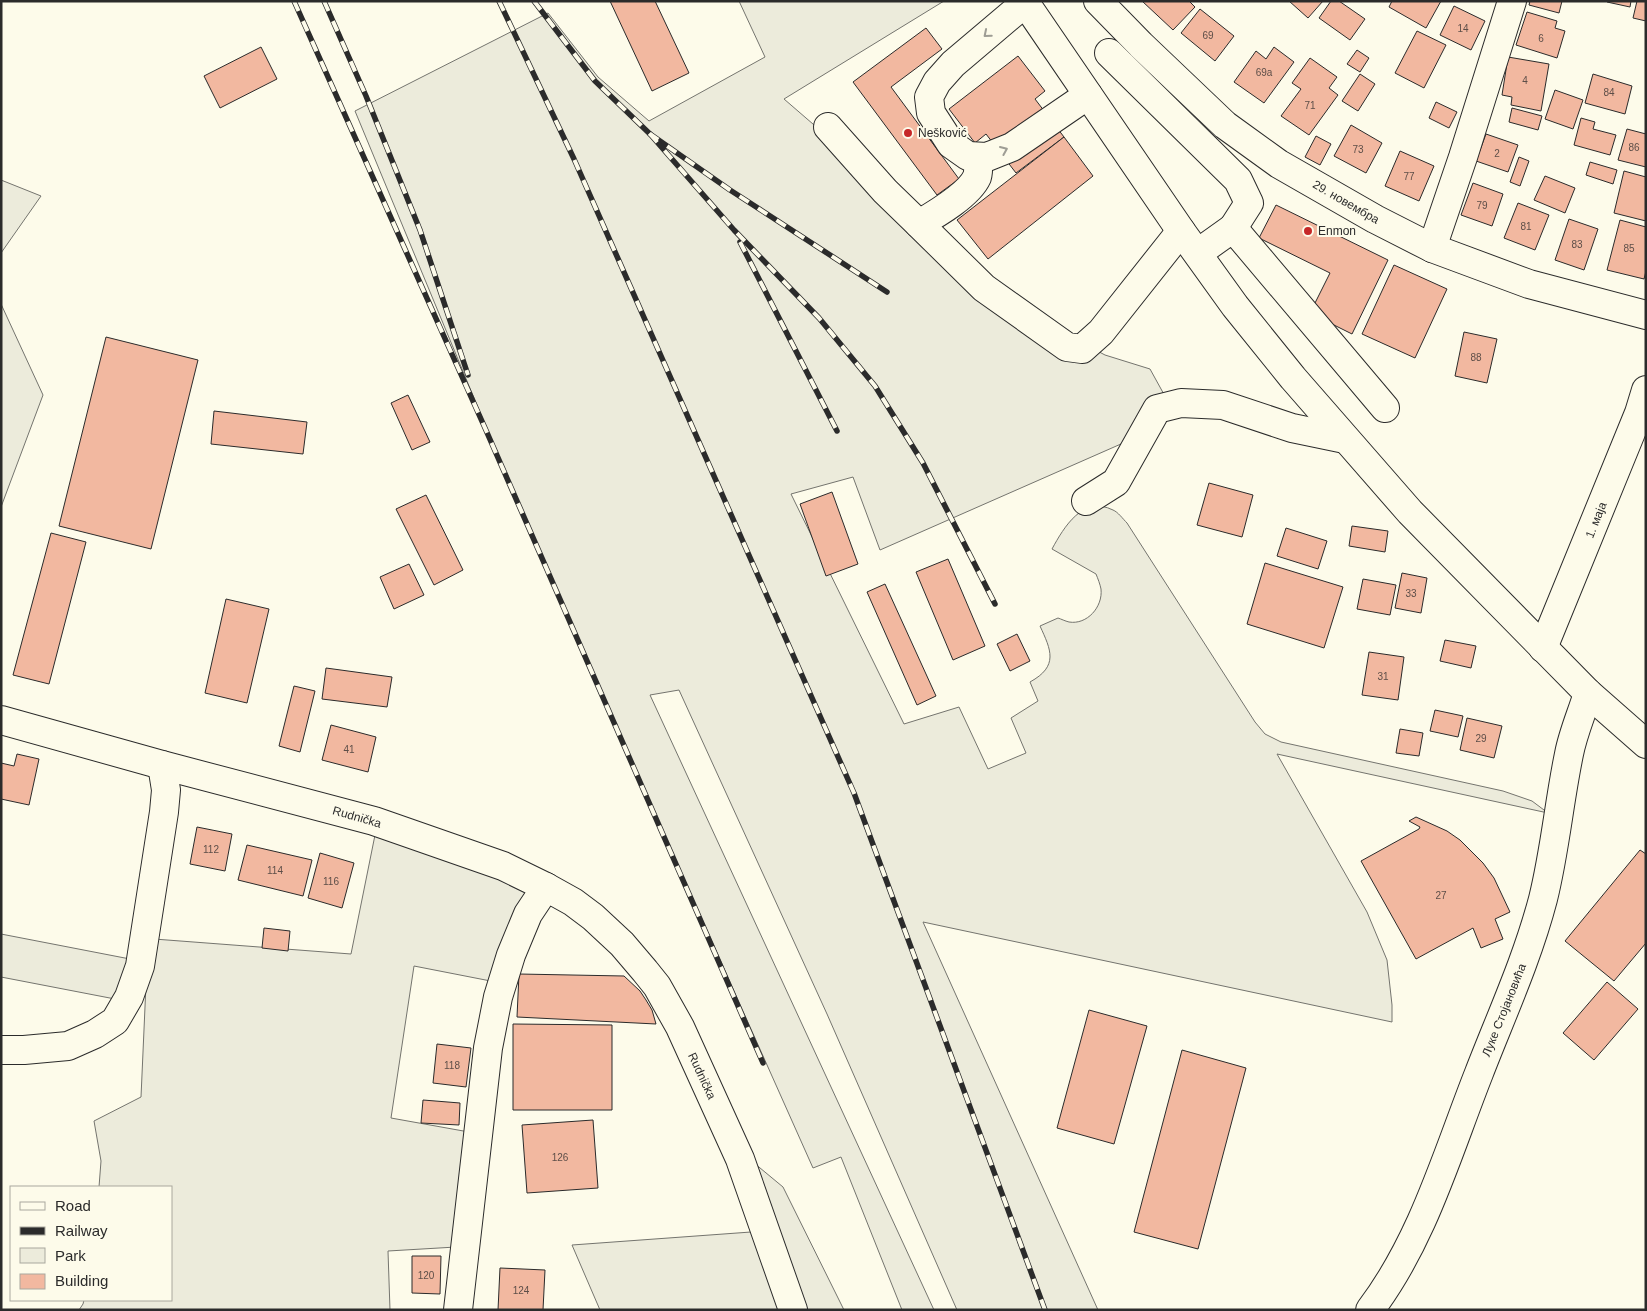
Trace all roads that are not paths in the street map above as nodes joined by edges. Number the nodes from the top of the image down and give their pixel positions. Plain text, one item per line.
1 (1098, 1) edge
2 (1024, 2) edge
3 (1504, 5) edge
4 (1109, 53) dead end
5 (1088, 96) junction
6 (828, 127) dead end
7 (978, 157) junction
8 (919, 224) junction
9 (1233, 228) junction
10 (1181, 231) junction
11 (1432, 248) junction
12 (1198, 253) junction
13 (1646, 315) edge
14 (1644, 406) edge
15 (1385, 408) dead end
16 (1345, 438) junction
17 (1086, 501) dead end
18 (1544, 648) junction
19 (1588, 693) junction
20 (1, 720) edge
21 (1646, 744) edge
22 (162, 765) junction
23 (546, 887) junction
24 (1, 1050) edge
25 (458, 1310) edge
26 (793, 1310) edge
27 (1370, 1310) edge

1 - 11 street, 29. новембра
2 - 5 street
2 -> 7 street
3 - 11 street
4 - 9 street
7 -> 5 street
5 - 10 street
6 - 8 street
7 - 8 street
8 - 10 street
9 - 12 street
9 - 15 street
10 - 12 street
11 - 13 street, 29. новембра
12 - 16 street
14 - 18 street, 1. маја
16 - 17 street
16 - 18 street
18 - 19 street
19 - 21 street
19 - 27 street, Луке Стојановића
20 - 22 street, Rudnička
22 - 23 street, Rudnička
22 - 24 street
23 - 25 street
23 - 26 street, Rudnička

